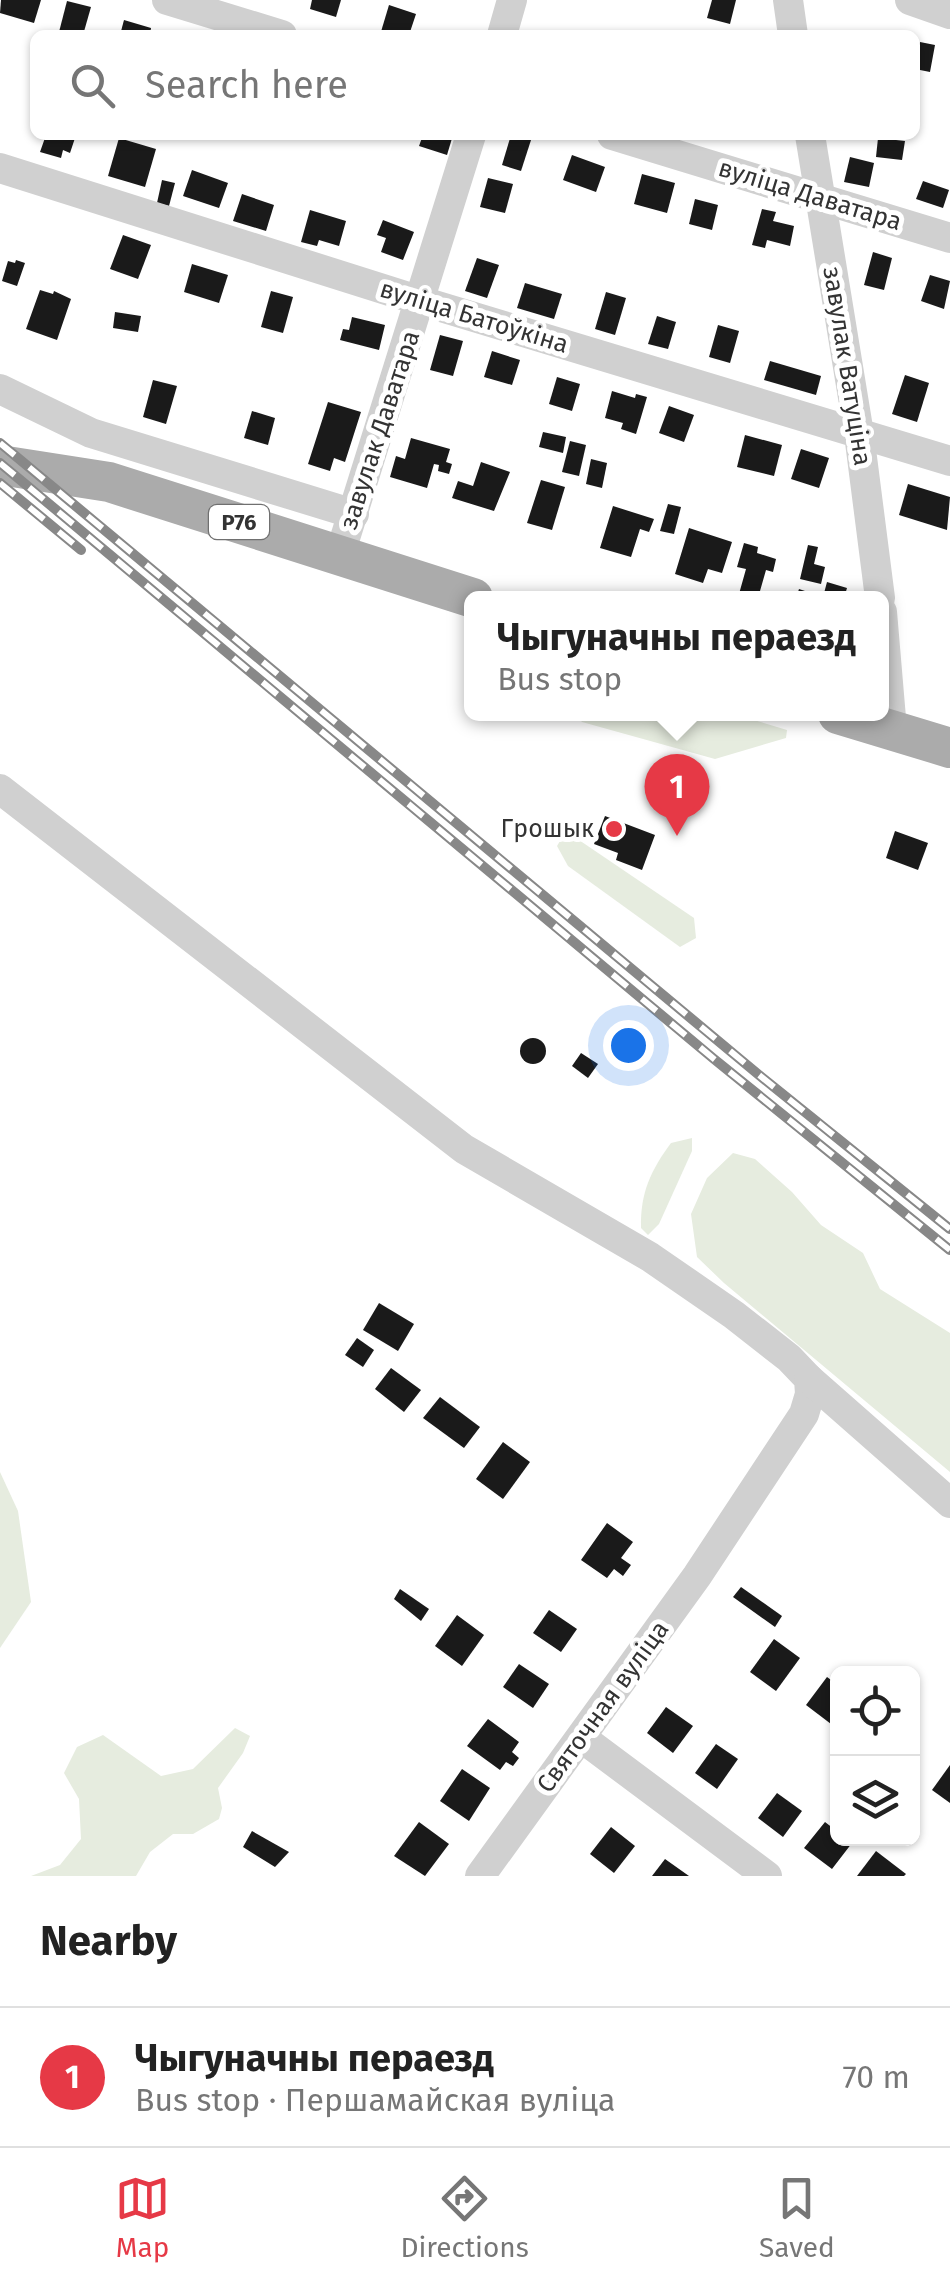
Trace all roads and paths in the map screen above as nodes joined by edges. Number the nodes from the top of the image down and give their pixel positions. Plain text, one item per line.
1 (167, 0) edge
2 (512, 0) edge
3 (788, 0) edge
4 (910, 0) edge
5 (950, 14) edge
6 (266, 30) edge
7 (503, 30) edge
8 (792, 30) edge
9 (469, 140) edge
10 (629, 140) edge
11 (811, 140) edge
12 (0, 168) edge
13 (820, 198) junction
14 (950, 238) edge
15 (421, 301) junction
16 (0, 389) edge
17 (859, 434) junction
18 (950, 461) edge
19 (0, 465) edge
20 (354, 514) junction
21 (340, 554) junction
22 (879, 591) edge
23 (464, 595) edge
24 (889, 695) edge
25 (862, 721) edge
26 (892, 730) junction
27 (950, 748) edge
28 (0, 789) edge
29 (809, 1379) junction
30 (950, 1503) edge
31 (582, 1738) junction
32 (480, 1876) edge
33 (767, 1876) edge

1 - 6 street
2 - 7 street
3 - 8 street
4 - 5 street
9 - 15 street, завулак Даватара
10 - 13 street, вуліца Даватара
11 - 13 street, завулак Ватуціна
12 - 15 street, вуліца Батоўкіна
13 - 14 street, вуліца Даватара
13 - 17 street, завулак Ватуціна
15 - 17 street, вуліца Батоўкіна
15 - 20 street, завулак Даватара
16 - 20 street
17 - 18 street, вуліца Батоўкіна
17 - 22 street, завулак Ватуціна
19 - 21 main road, Р76
20 - 21 street, завулак Даватара
21 - 23 main road, Р76
24 - 26 street
25 - 26 main road
26 - 27 main road
28 - 29 street
29 - 30 street
29 - 31 street, Святочная вуліца
31 - 32 street, Святочная вуліца
31 - 33 street

